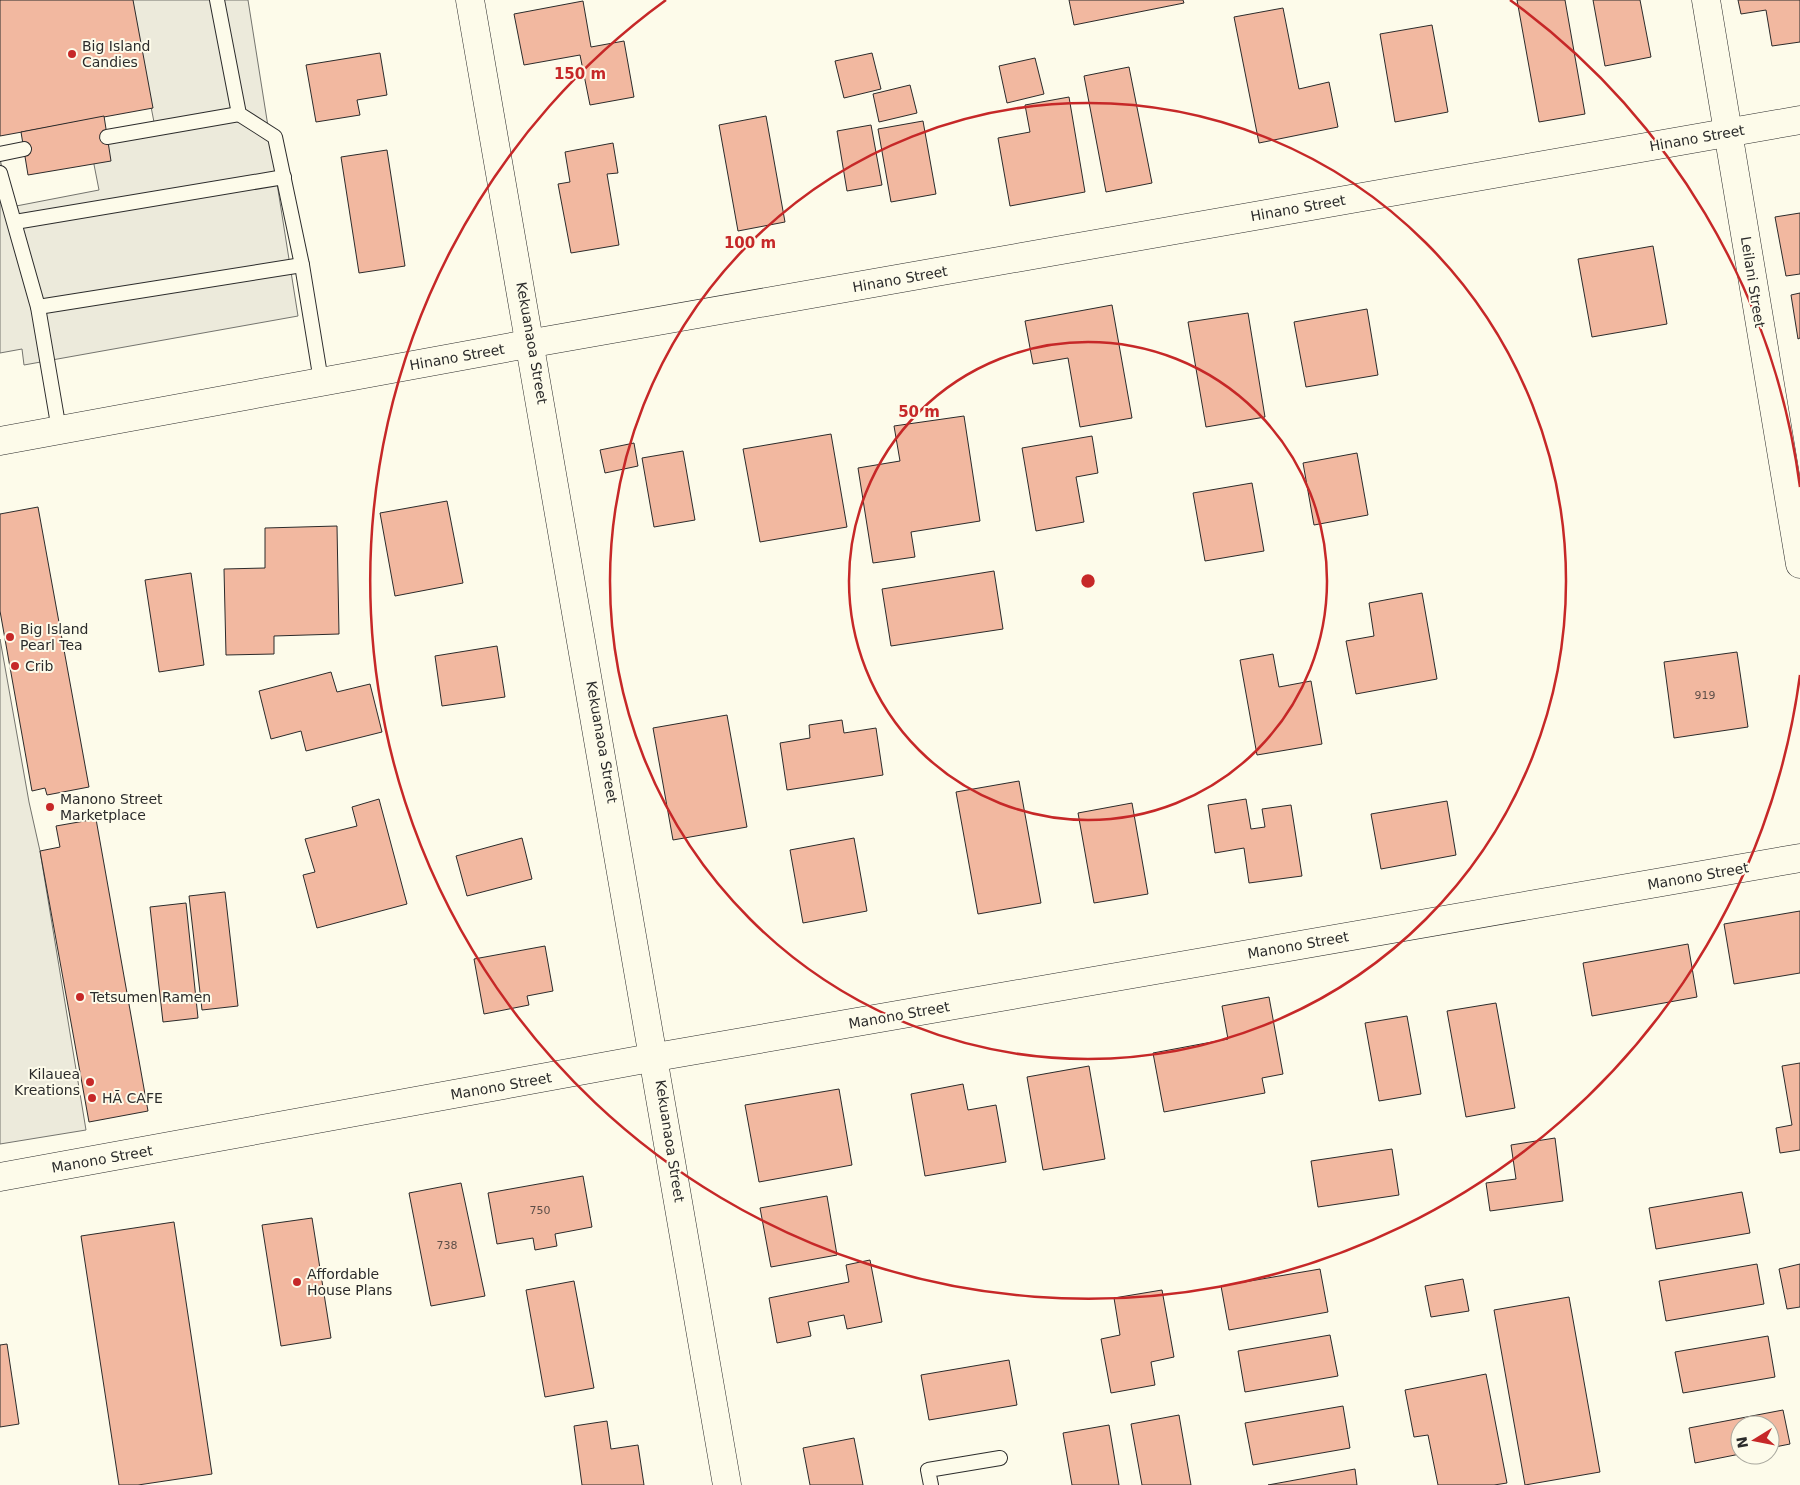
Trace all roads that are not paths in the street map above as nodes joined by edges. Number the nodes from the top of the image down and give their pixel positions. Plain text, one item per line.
1 (217, 0) edge
2 (470, 0) edge
3 (1706, 0) edge
4 (239, 114) junction
5 (1800, 120) edge
6 (1729, 132) junction
7 (108, 137) dead end
8 (24, 149) dead end
9 (0, 154) edge
10 (0, 173) edge
11 (284, 178) junction
12 (15, 222) junction
13 (302, 265) junction
14 (38, 307) junction
15 (533, 343) junction
16 (320, 381) junction
17 (59, 430) junction
18 (0, 441) edge
19 (1800, 564) edge
20 (1800, 858) edge
21 (656, 1057) junction
22 (0, 1177) edge
23 (1000, 1458) dead end
24 (727, 1485) edge
25 (931, 1485) edge

1 - 4 lane
2 - 15 street, Kekuanaoa Street
3 - 6 street, Leilani Street
4 - 7 lane
4 - 11 lane
5 - 6 street, Hinano Street
6 - 15 street, Hinano Street
6 - 19 street, Leilani Street
8 - 9 lane
10 - 12 lane
11 - 12 lane
11 - 13 lane
12 - 14 lane
13 - 14 lane
13 - 16 lane
14 - 17 lane
15 - 16 street, Hinano Street
15 - 21 street, Kekuanaoa Street
16 - 17 street, Hinano Street
17 - 18 street, Hinano Street
20 - 21 street, Manono Street
21 - 22 street, Manono Street
21 - 24 street, Kekuanaoa Street
23 - 25 lane

